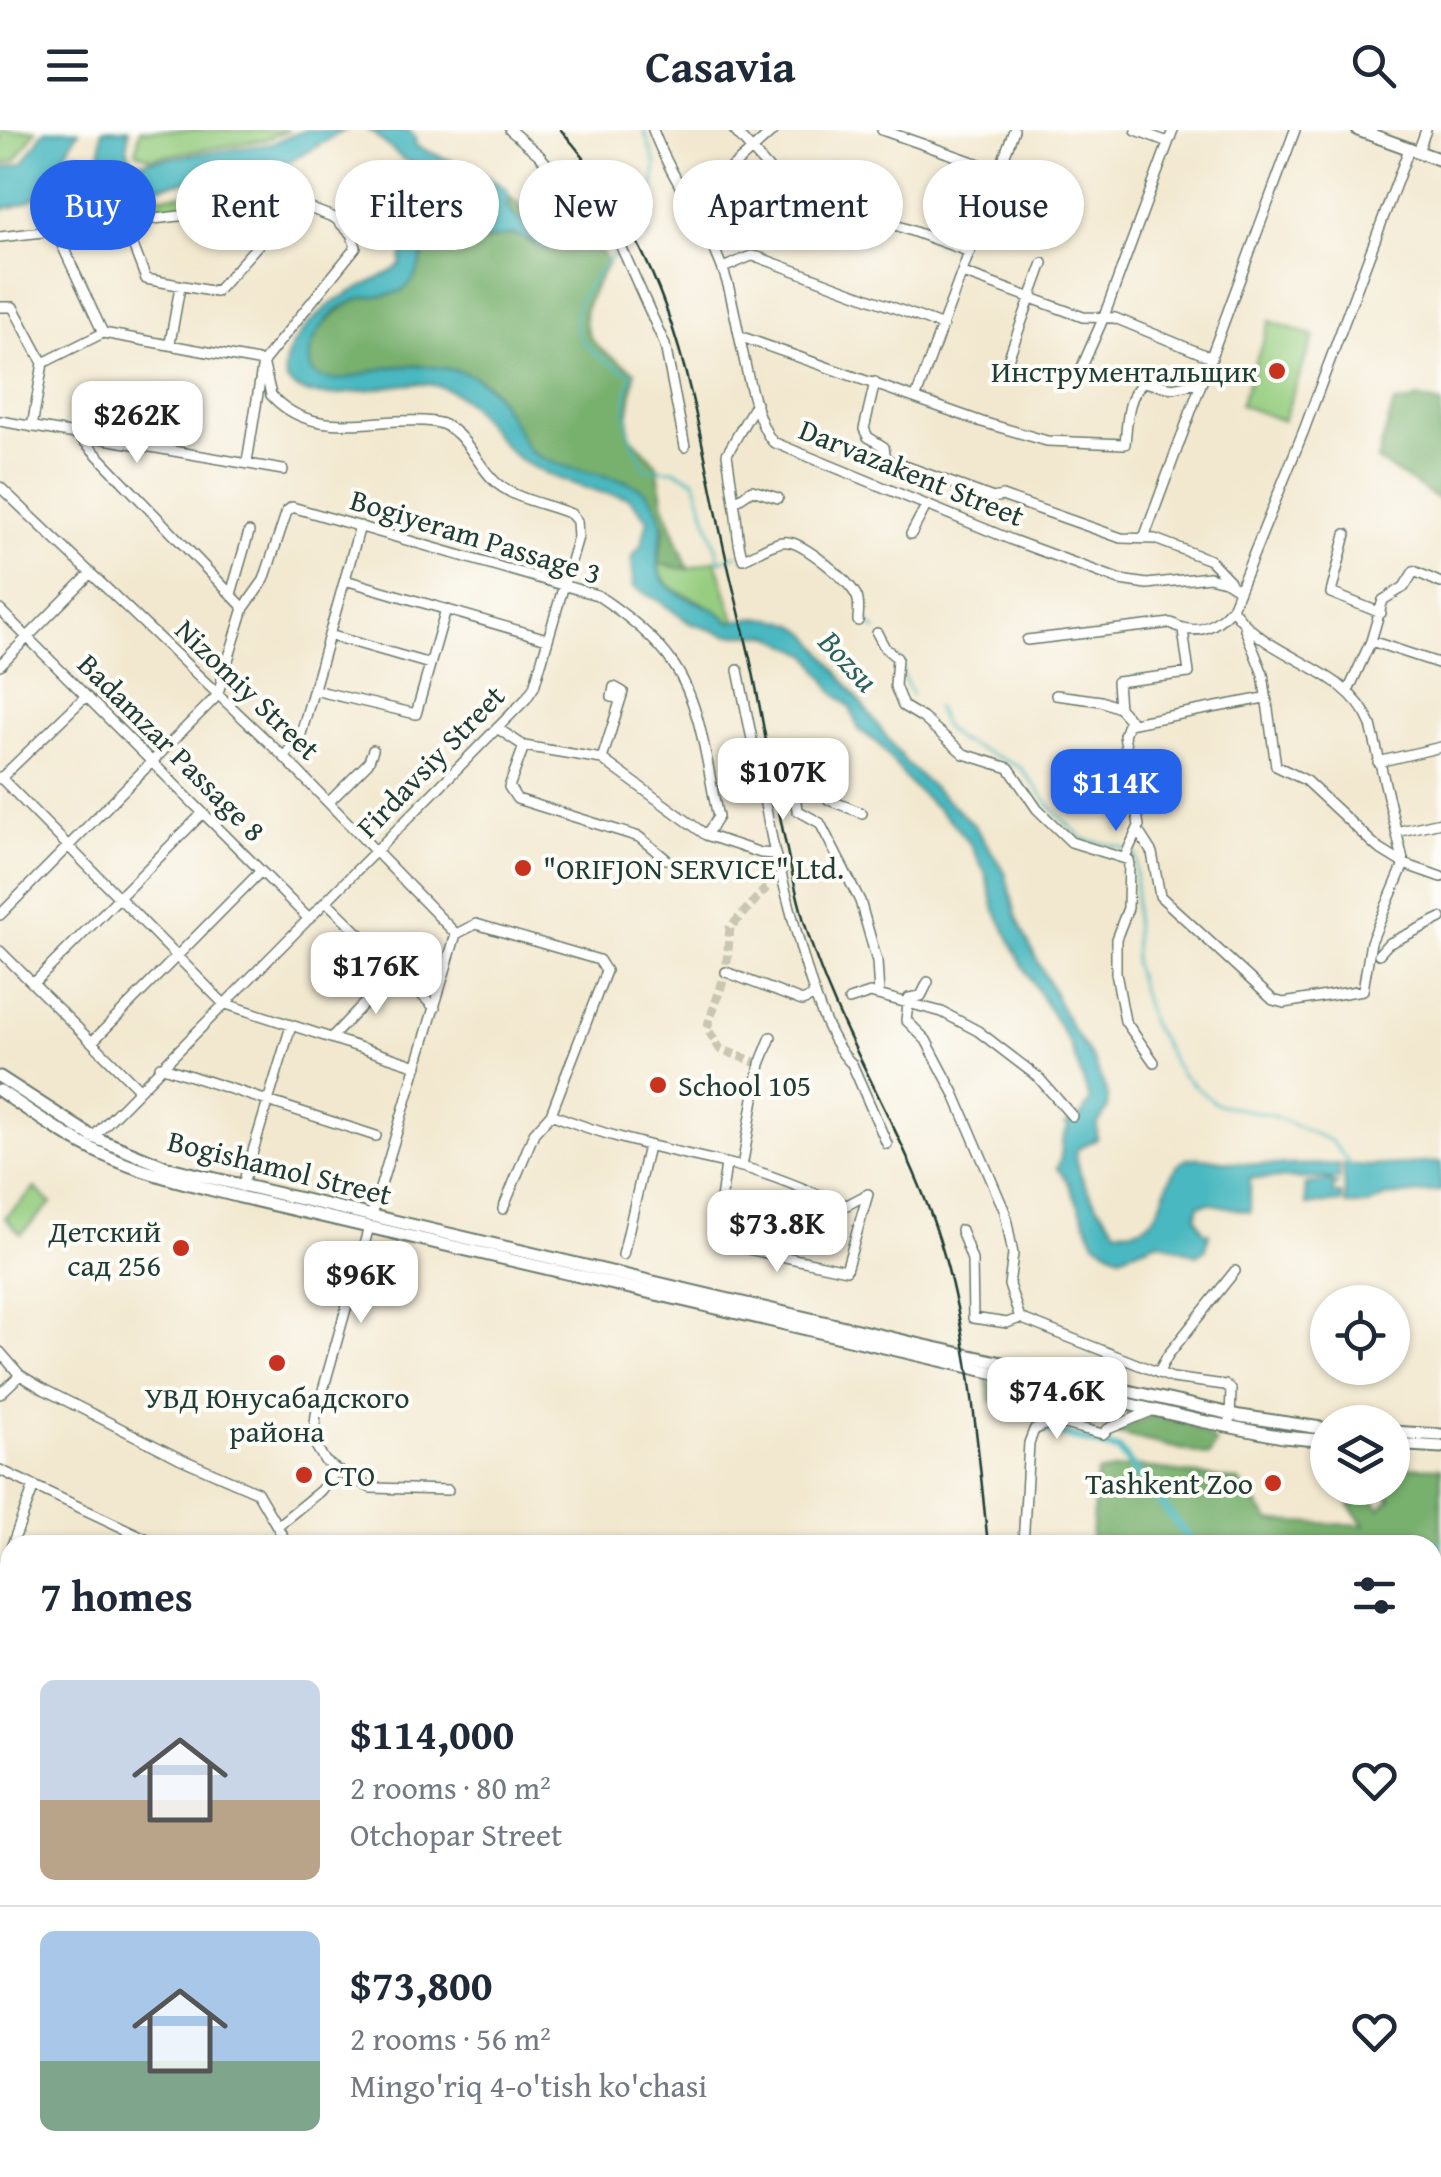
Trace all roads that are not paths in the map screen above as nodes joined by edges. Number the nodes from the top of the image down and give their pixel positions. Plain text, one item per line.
1 (510, 130) edge
2 (654, 130) edge
3 (734, 130) edge
4 (774, 130) edge
5 (882, 130) edge
6 (1014, 130) edge
7 (1136, 130) edge
8 (1172, 130) edge
9 (1295, 130) edge
10 (1358, 130) edge
11 (1426, 130) edge
12 (1168, 142) junction
13 (752, 150) junction
14 (1414, 150) junction
15 (741, 160) edge
16 (968, 160) edge
17 (1003, 160) edge
18 (1441, 160) edge
19 (673, 170) edge
20 (315, 210) edge
21 (30, 233) edge
22 (0, 237) edge
23 (64, 250) edge
24 (135, 250) edge
25 (254, 250) edge
26 (713, 250) edge
27 (970, 252) joint
28 (1043, 263) dead end
29 (722, 268) junction
30 (963, 273) junction
31 (180, 287) junction
32 (1030, 298) junction
33 (0, 307) edge
34 (1103, 319) junction
35 (944, 326) junction
36 (103, 333) junction
37 (742, 337) junction
38 (170, 343) junction
39 (1212, 358) junction
40 (263, 362) junction
41 (44, 363) junction
42 (1006, 365) dead end
43 (1081, 369) dead end
44 (875, 382) junction
45 (1202, 382) junction
46 (916, 397) junction
47 (756, 403) junction
48 (0, 421) edge
49 (32, 427) junction
50 (79, 436) junction
51 (685, 447) dead end
52 (247, 462) junction
53 (283, 470) dead end
54 (0, 487) edge
55 (778, 498) dead end
56 (734, 502) junction
57 (926, 506) junction
58 (360, 526) junction
59 (249, 532) dead end
60 (911, 534) dead end
61 (1346, 534) dead end
62 (1144, 538) junction
63 (91, 573) junction
64 (345, 580) junction
65 (1441, 583) edge
66 (564, 586) junction
67 (1239, 590) junction
68 (231, 594) junction
69 (244, 608) junction
70 (1232, 608) junction
71 (0, 610) edge
72 (446, 610) junction
73 (1381, 613) junction
74 (858, 621) dead end
75 (1244, 627) junction
76 (1183, 630) junction
77 (877, 633) dead end
78 (329, 635) junction
79 (28, 637) junction
80 (547, 640) junction
81 (1027, 640) dead end
82 (1372, 641) junction
83 (430, 664) junction
84 (1441, 664) edge
85 (0, 666) edge
86 (738, 670) dead end
87 (314, 690) junction
88 (1348, 690) junction
89 (1056, 695) dead end
90 (86, 696) junction
91 (217, 696) junction
92 (1264, 698) junction
93 (619, 699) dead end
94 (1119, 708) junction
95 (1132, 722) junction
96 (497, 728) junction
97 (524, 746) junction
98 (1441, 746) edge
99 (373, 750) dead end
100 (284, 757) junction
101 (602, 759) junction
102 (152, 762) junction
103 (1378, 762) junction
104 (0, 778) edge
105 (329, 802) junction
106 (202, 813) junction
107 (862, 813) dead end
108 (1441, 822) edge
109 (1138, 831) junction
110 (1396, 832) junction
111 (706, 835) junction
112 (69, 846) junction
113 (377, 851) junction
114 (775, 854) junction
115 (1124, 857) junction
116 (666, 858) dead end
117 (1404, 864) junction
118 (261, 871) junction
119 (1441, 874) edge
120 (119, 896) junction
121 (327, 902) junction
122 (0, 915) edge
123 (1441, 918) edge
124 (309, 919) junction
125 (456, 934) junction
126 (0, 951) edge
127 (1379, 954) dead end
128 (176, 957) junction
129 (395, 971) junction
130 (726, 972) dead end
131 (928, 982) dead end
132 (33, 984) junction
133 (879, 995) junction
134 (814, 996) junction
135 (849, 1000) dead end
136 (224, 1003) junction
137 (907, 1003) junction
138 (435, 1008) junction
139 (292, 1026) junction
140 (770, 1036) dead end
141 (331, 1038) junction
142 (92, 1042) junction
143 (1154, 1062) dead end
144 (160, 1066) junction
145 (417, 1066) junction
146 (0, 1076) edge
147 (138, 1088) junction
148 (0, 1091) edge
149 (268, 1101) junction
150 (550, 1114) junction
151 (1072, 1116) dead end
152 (376, 1136) dead end
153 (93, 1137) junction
154 (888, 1144) dead end
155 (648, 1146) junction
156 (726, 1164) junction
157 (742, 1167) junction
158 (242, 1187) junction
159 (840, 1203) junction
160 (503, 1209) dead end
161 (860, 1220) junction
162 (370, 1221) junction
163 (961, 1230) dead end
164 (623, 1255) dead end
165 (575, 1268) junction
166 (1236, 1271) dead end
167 (1020, 1318) junction
168 (0, 1352) edge
169 (1158, 1372) junction
170 (20, 1375) junction
171 (0, 1394) edge
172 (1154, 1410) junction
173 (1230, 1421) junction
174 (1310, 1427) edge
175 (1410, 1433) edge
176 (1441, 1435) edge
177 (1310, 1438) edge
178 (1410, 1445) edge
179 (1441, 1447) edge
180 (0, 1470) edge
181 (337, 1470) junction
182 (34, 1486) junction
183 (448, 1490) dead end
184 (278, 1526) junction
185 (16, 1535) edge
186 (139, 1535) edge
187 (283, 1535) edge
188 (1024, 1535) edge

1 - 51 street
2 - 19 street, Darvazakent Street
3 - 13 street
4 - 13 street
5 - 16 street
6 - 17 street
7 - 12 street
8 - 12 street
9 - 39 street
10 - 14 main road
11 - 14 street
12 - 34 street
13 - 15 street
13 - 27 street
14 - 18 main road
14 - 67 street
20 - 40 street
21 - 22 street
23 - 36 street
24 - 31 street
25 - 31 street
26 - 29 street, Darvazakent Street
27 - 30 street
28 - 32 street
29 - 35 street
29 - 37 street, Darvazakent Street
30 - 32 street
30 - 35 street
31 - 38 street
32 - 34 street
32 - 42 street
33 - 41 street
34 - 39 street
34 - 43 street
35 - 46 street
36 - 38 street
36 - 41 street
37 - 44 street
37 - 47 street, Darvazakent Street
38 - 40 street
39 - 45 street
40 - 52 street
40 - 66 street, Firdavsiy Street
41 - 49 street
44 - 46 street
44 - 62 street
45 - 46 street
45 - 62 street
47 - 56 street
47 - 57 street, Darvazakent Street
48 - 49 street
49 - 50 street
50 - 52 street
50 - 68 street
52 - 53 street
54 - 63 street, Nizomiy Street
55 - 56 street
56 - 74 street
57 - 60 street
57 - 67 street, Darvazakent Street
58 - 64 street
58 - 66 street, Bogiyeram Passage 3
58 - 69 street, Bogiyeram Passage 3
59 - 68 street
61 - 73 street
62 - 67 street
63 - 79 street
63 - 91 street, Nizomiy Street
64 - 72 street
64 - 78 street
65 - 73 street
66 - 80 street, Firdavsiy Street
66 - 111 street, Bogiyeram Passage 3
67 - 70 street
68 - 69 street
69 - 91 street
70 - 75 street
70 - 76 street
71 - 79 street, Badamzar Passage 8
72 - 80 street
72 - 83 street
73 - 82 street
75 - 88 street
75 - 92 street
76 - 81 street
76 - 94 street
77 - 115 street
78 - 83 street
78 - 87 street
79 - 85 street
79 - 90 street, Badamzar Passage 8
80 - 96 street, Firdavsiy Street
82 - 84 street
82 - 88 street
83 - 87 street
86 - 114 street
87 - 100 street
88 - 103 street
89 - 94 street
90 - 102 street, Badamzar Passage 8
90 - 104 street
91 - 100 street, Nizomiy Street
91 - 102 street
92 - 95 street
92 - 117 street
93 - 101 street
94 - 95 street
95 - 109 street
96 - 97 street
96 - 113 street, Firdavsiy Street
97 - 101 street
97 - 116 street
98 - 103 street
99 - 105 street
100 - 105 street, Nizomiy Street
101 - 111 street
102 - 106 street, Badamzar Passage 8
102 - 112 street
103 - 110 street
104 - 112 street
105 - 113 street, Nizomiy Street
106 - 118 street, Badamzar Passage 8
106 - 120 street
107 - 133 street
108 - 110 street
109 - 115 street
109 - 117 street
110 - 117 street
111 - 114 street
112 - 120 street
112 - 122 street
113 - 121 street, Firdavsiy Street
113 - 125 street, Nizomiy Street
114 - 134 street
115 - 143 street
117 - 119 street
118 - 124 street, Badamzar Passage 8
118 - 128 street
120 - 128 street
120 - 132 street
121 - 124 street, Firdavsiy Street
121 - 129 street
123 - 127 street
124 - 136 street, Firdavsiy Street
125 - 138 street
125 - 150 street
126 - 132 street
128 - 136 street
128 - 142 street
129 - 138 street
129 - 141 street
130 - 134 street
131 - 137 street
132 - 142 street
133 - 135 street
133 - 137 street
134 - 154 street
136 - 139 street
136 - 144 street, Firdavsiy Street
137 - 151 street
137 - 167 street
138 - 145 street
139 - 141 street
139 - 149 street
140 - 157 street
141 - 145 street
142 - 147 street
144 - 147 street, Firdavsiy Street
144 - 149 street
145 - 162 street
146 - 153 main road, Bogishamol Street
147 - 153 street, Firdavsiy Street
148 - 162 main road, Bogishamol Street
149 - 152 street
149 - 158 street
150 - 155 street
150 - 160 street
153 - 158 main road, Bogishamol Street
155 - 156 street
155 - 164 street
156 - 157 street
156 - 161 street
157 - 159 street
158 - 162 main road, Bogishamol Street
159 - 161 street
159 - 161 street
162 - 165 main road, Bogishamol Street
162 - 181 street
163 - 167 street
165 - 172 main road, Bogishamol Street
165 - 173 main road, Bogishamol Street
166 - 169 street
167 - 169 street
168 - 170 street
169 - 173 street
170 - 171 street
170 - 184 street
172 - 173 main road, Bogishamol Street
172 - 188 street
173 - 174 main road, Bogishamol Street
173 - 177 main road, Bogishamol Street
175 - 176 main road
178 - 179 main road
180 - 182 street
181 - 183 street
181 - 184 street
182 - 185 street
182 - 186 street
184 - 187 street

